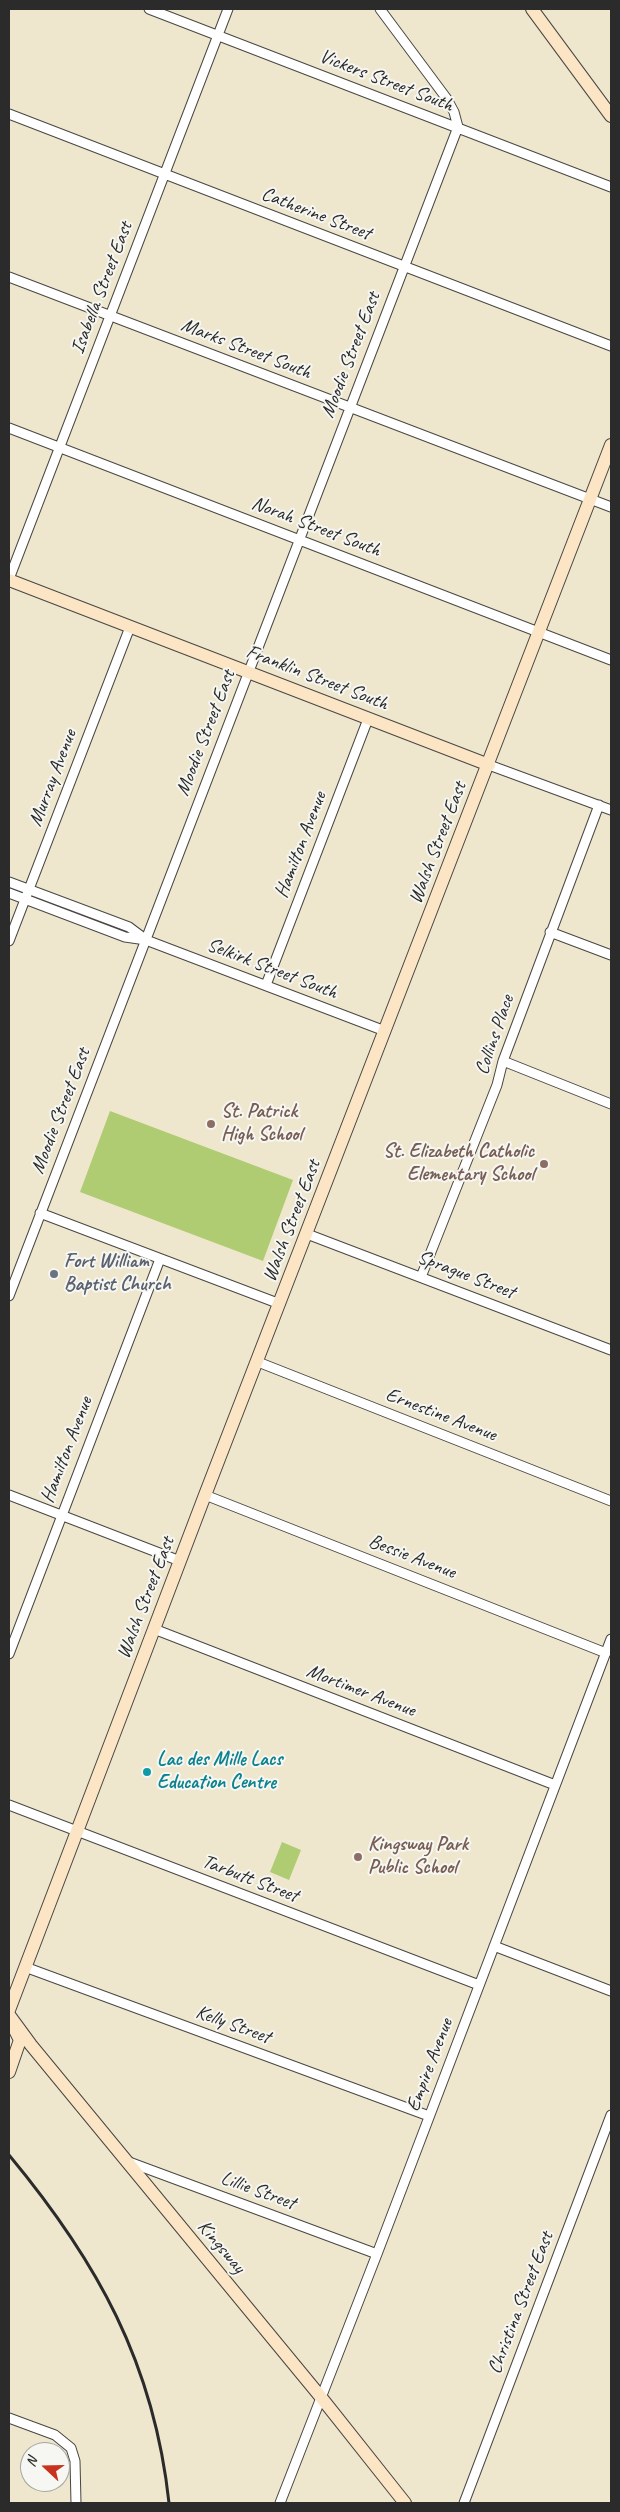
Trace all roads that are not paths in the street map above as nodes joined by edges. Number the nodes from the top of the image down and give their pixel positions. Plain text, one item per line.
1 (149, 9) edge
2 (228, 9) edge
3 (380, 9) edge
4 (532, 9) edge
5 (218, 35) junction
6 (9, 114) edge
7 (611, 116) edge
8 (458, 127) junction
9 (164, 174) junction
10 (611, 187) edge
11 (405, 266) junction
12 (9, 277) edge
13 (110, 315) junction
14 (611, 346) edge
15 (350, 407) junction
16 (9, 428) edge
17 (611, 445) edge
18 (60, 447) junction
19 (590, 499) junction
20 (611, 507) edge
21 (299, 538) junction
22 (9, 580) edge
23 (130, 627) junction
24 (539, 632) junction
25 (611, 660) edge
26 (248, 671) junction
27 (368, 719) junction
28 (489, 764) junction
29 (598, 805) junction
30 (611, 810) edge
31 (9, 882) edge
32 (29, 889) junction
33 (9, 893) edge
34 (25, 899) junction
35 (550, 932) junction
36 (146, 940) junction
37 (9, 941) edge
38 (611, 955) edge
39 (266, 985) junction
40 (385, 1031) junction
41 (503, 1061) junction
42 (611, 1104) edge
43 (40, 1213) junction
44 (307, 1234) junction
45 (160, 1260) junction
46 (421, 1276) junction
47 (9, 1296) edge
48 (280, 1304) junction
49 (611, 1350) edge
50 (258, 1362) junction
51 (9, 1495) edge
52 (205, 1495) junction
53 (611, 1501) edge
54 (61, 1514) junction
55 (180, 1561) junction
56 (154, 1628) junction
57 (611, 1639) edge
58 (606, 1652) junction
59 (9, 1654) edge
60 (555, 1785) junction
61 (9, 1805) edge
62 (76, 1832) junction
63 (494, 1946) junction
64 (25, 1967) junction
65 (479, 1986) junction
66 (611, 1991) edge
67 (9, 2010) edge
68 (9, 2016) edge
69 (9, 2072) edge
70 (429, 2116) junction
71 (611, 2116) edge
72 (126, 2161) junction
73 (377, 2254) junction
74 (320, 2396) junction
75 (9, 2418) edge
76 (76, 2503) edge
77 (280, 2503) edge
78 (405, 2503) edge
79 (464, 2503) edge

1 - 5 street, Vickers Street South
2 - 5 street, Isabella Street East
3 - 8 street
4 - 7 street
5 - 8 street, Vickers Street South
5 - 9 street, Isabella Street East
6 - 9 street, Catherine Street
8 - 10 street, Vickers Street South
8 - 11 street, Moodie Street East
9 - 11 street, Catherine Street
9 - 13 street, Isabella Street East
11 - 14 street, Catherine Street
11 - 15 street, Moodie Street East
12 - 13 street, Marks Street South
13 - 15 street, Marks Street South
13 - 18 street, Isabella Street East
15 - 19 street, Marks Street South
15 - 21 street, Moodie Street East
16 - 18 street, Norah Street South
17 - 19 street, Walsh Street East
18 - 21 street, Norah Street South
18 - 22 street, Isabella Street East
19 - 20 street, Marks Street South
19 - 24 street, Walsh Street East
21 - 24 street, Norah Street South
21 - 26 street, Moodie Street East
22 - 23 street, Franklin Street South
23 - 26 street, Franklin Street South
23 - 32 street, Murray Avenue
24 - 25 street, Norah Street South
24 - 28 street, Walsh Street East
26 - 27 street, Franklin Street South
26 - 36 street, Moodie Street East
27 - 28 street, Franklin Street South
27 - 39 street, Hamilton Avenue
28 - 29 street, Franklin Street South
28 - 40 street, Walsh Street East
29 - 30 street, Franklin Street South
29 - 35 street, Collins Place
31 - 32 street, Selkirk Street South
32 - 34 street, Murray Avenue
32 - 36 street, Selkirk Street South
33 - 34 street, Selkirk Street South
34 - 36 street, Selkirk Street South
34 - 37 street, Murray Avenue
35 - 38 street
35 - 41 street, Collins Place
36 - 39 street, Selkirk Street South
36 - 43 street, Moodie Street East
39 - 40 street, Selkirk Street South
40 - 44 street, Walsh Street East
41 - 42 street
41 - 46 street, Collins Place
43 - 45 street
43 - 47 street, Moodie Street East
44 - 46 street, Sprague Street
44 - 48 street, Walsh Street East
45 - 48 street
45 - 54 street, Hamilton Avenue
46 - 49 street, Sprague Street
48 - 50 street, Walsh Street East
50 - 52 street, Walsh Street East
50 - 53 street, Ernestine Avenue
51 - 54 street
52 - 55 street, Walsh Street East
52 - 58 street, Bessie Avenue
54 - 55 street
54 - 59 street, Hamilton Avenue
55 - 56 street, Walsh Street East
56 - 60 street, Mortimer Avenue
56 - 62 street, Walsh Street East
57 - 58 street, Empire Avenue
58 - 60 street, Empire Avenue
60 - 63 street, Empire Avenue
61 - 62 street, Tarbutt Street
62 - 64 street, Walsh Street East
62 - 65 street, Tarbutt Street
63 - 65 street, Empire Avenue
63 - 66 street
64 - 67 street, Walsh Street East
64 - 70 street, Kelly Street
65 - 70 street, Empire Avenue
68 - 69 street
68 - 72 street, Kingsway
70 - 73 street, Empire Avenue
71 - 79 street, Christina Street East
72 - 73 street, Lillie Street
72 - 74 street, Kingsway
73 - 74 street, Empire Avenue
74 - 77 street, Empire Avenue
74 - 78 street, Kingsway
75 - 76 street

